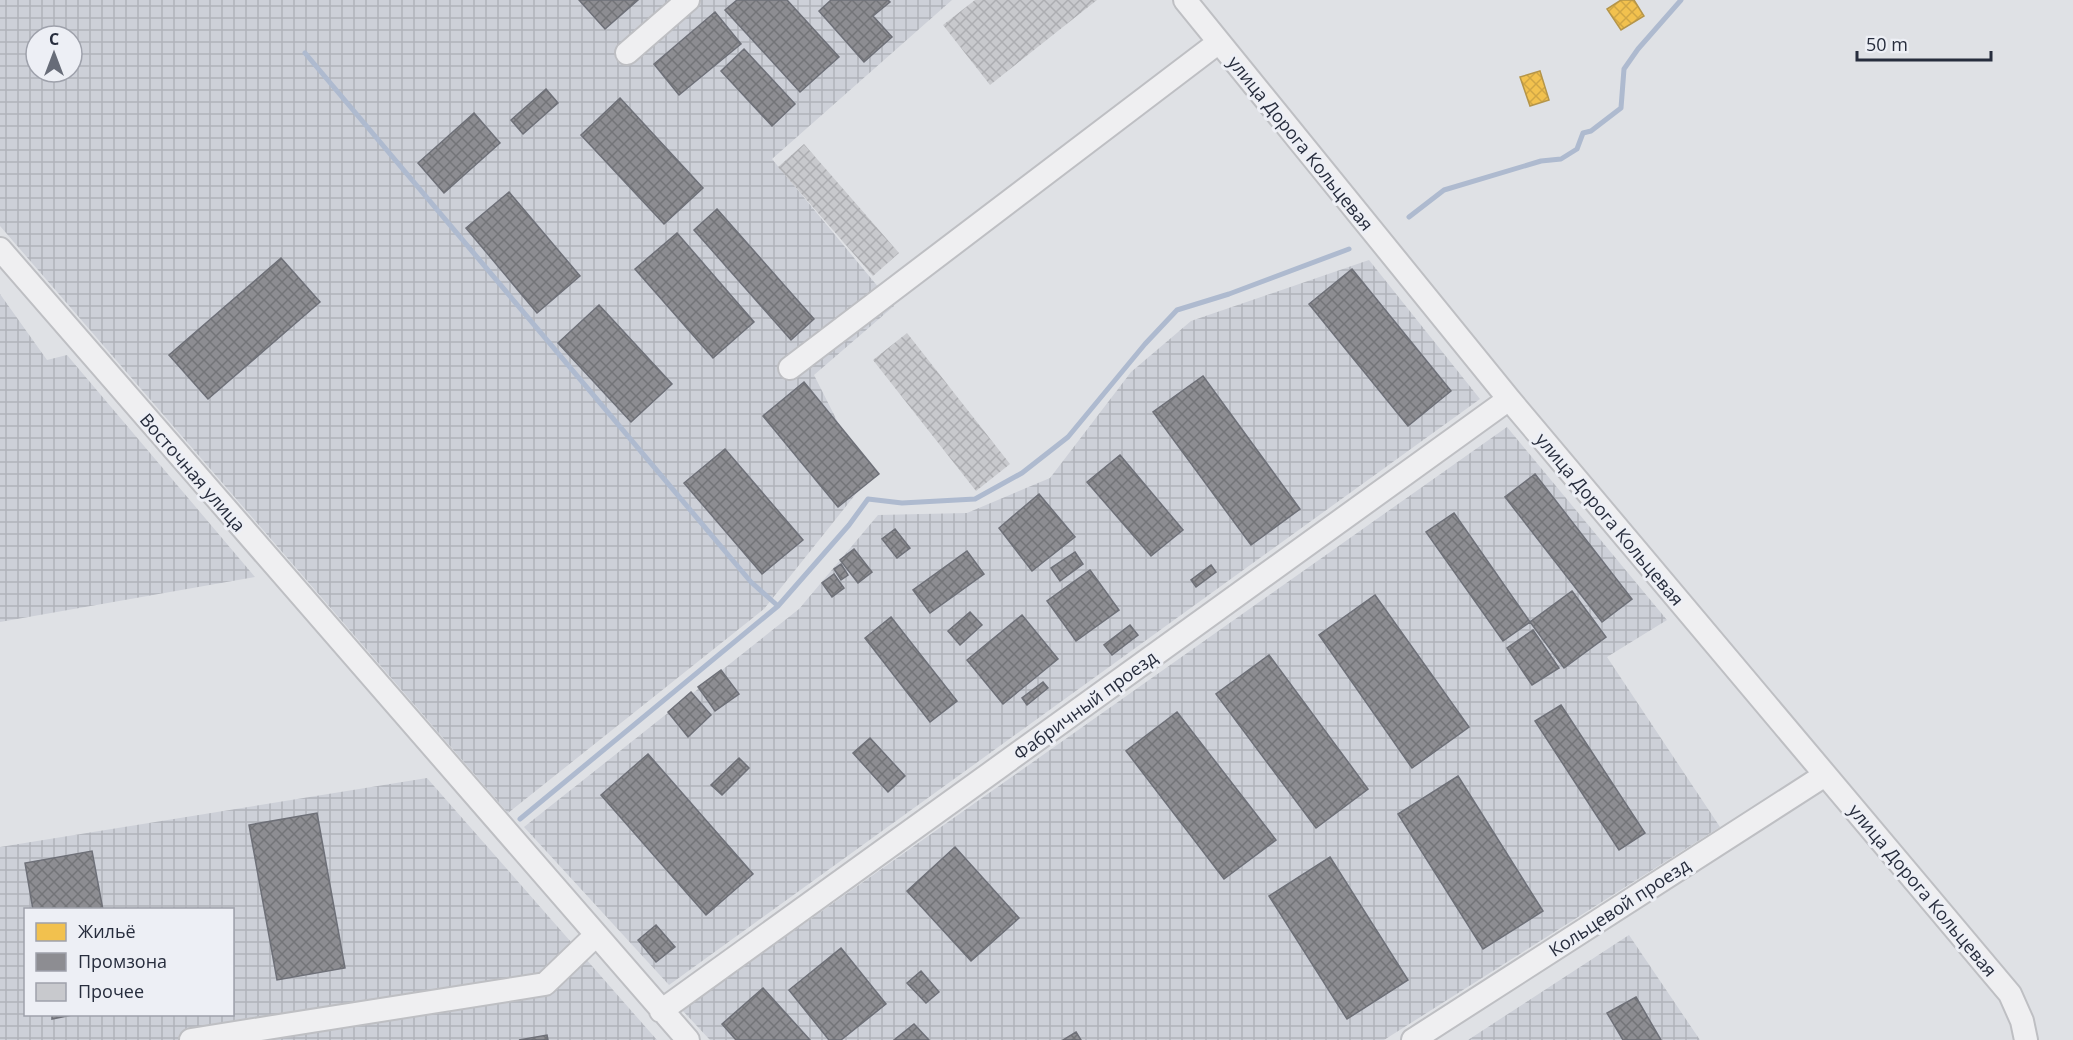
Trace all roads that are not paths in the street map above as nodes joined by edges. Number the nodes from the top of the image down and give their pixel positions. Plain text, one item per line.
1 (688, 0) edge
2 (1185, 0) edge
3 (1219, 42) junction
4 (627, 53) dead end
5 (0, 249) edge
6 (790, 368) dead end
7 (1509, 399) junction
8 (1826, 775) junction
9 (596, 936) junction
10 (661, 1011) junction
11 (191, 1040) edge
12 (688, 1040) edge
13 (1413, 1040) edge
14 (2026, 1040) edge

1 - 4 street
2 - 3 street, улица Дорога Кольцевая
3 - 6 street
3 - 7 street, улица Дорога Кольцевая
5 - 9 street, Восточная улица
7 - 8 street, улица Дорога Кольцевая
7 - 10 street, Фабричный проезд
8 - 13 street, Кольцевой проезд
8 - 14 street, улица Дорога Кольцевая
9 - 10 street, Восточная улица
9 - 11 street
10 - 12 street, Восточная улица

